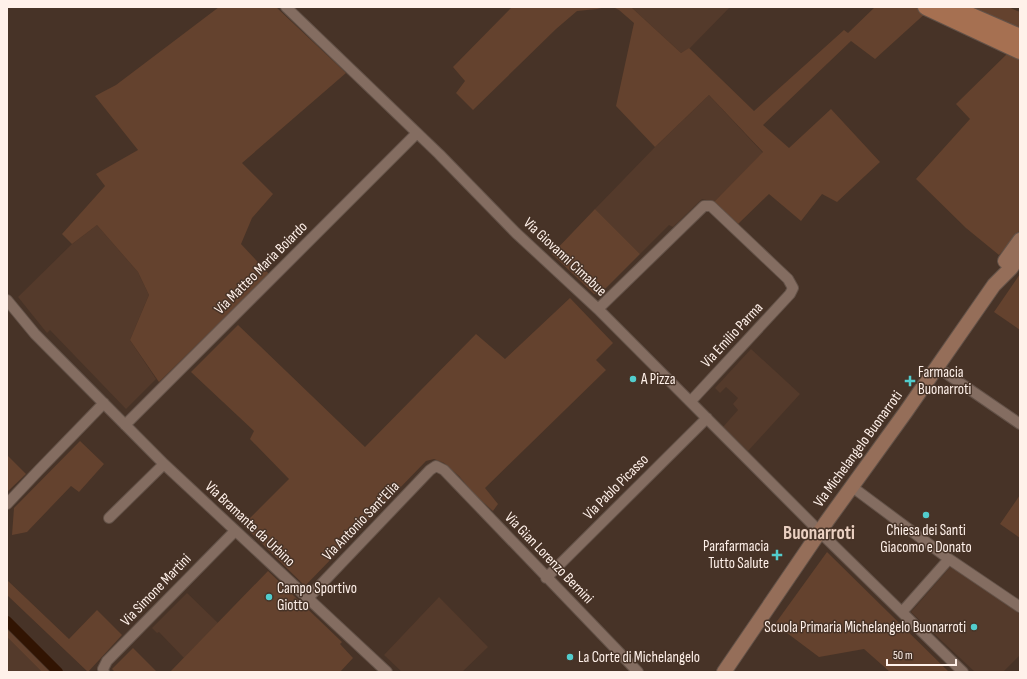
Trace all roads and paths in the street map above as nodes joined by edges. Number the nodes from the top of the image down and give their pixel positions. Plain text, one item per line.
1 (286, 7) edge
2 (926, 7) edge
3 (951, 7) edge
4 (1020, 37) edge
5 (1020, 51) edge
6 (417, 133) junction
7 (1020, 240) edge
8 (1020, 255) edge
9 (994, 285) junction
10 (7, 300) edge
11 (598, 308) junction
12 (938, 367) junction
13 (691, 401) junction
14 (104, 403) junction
15 (707, 418) junction
16 (1020, 424) edge
17 (125, 425) junction
18 (164, 464) junction
19 (436, 466) joint
20 (851, 486) junction
21 (7, 504) edge
22 (109, 518) dead end
23 (235, 531) junction
24 (820, 532) junction
25 (949, 559) junction
26 (546, 578) junction
27 (308, 598) junction
28 (1020, 607) edge
29 (902, 612) junction
30 (104, 672) edge
31 (387, 672) edge
32 (638, 672) edge
33 (724, 672) edge
34 (963, 672) edge

1 - 6 street, Via Giovanni Cimabue
2 - 5 main road
3 - 4 main road
6 - 11 street, Via Giovanni Cimabue
6 - 17 street, Via Matteo Maria Boiardo
7 - 9 street, Via Michelangelo Buonarroti
8 - 9 street, Via Michelangelo Buonarroti
9 - 12 street, Via Michelangelo Buonarroti
10 - 14 street, Via Bramante da Urbino
11 - 13 street, Via Giovanni Cimabue
11 - 13 street, Via Emilio Parma
12 - 16 street
12 - 20 street, Via Michelangelo Buonarroti
13 - 15 street, Via Giovanni Cimabue
14 - 17 street, Via Bramante da Urbino
14 - 21 street
15 - 24 street, Via Giovanni Cimabue
15 - 26 street, Via Pablo Picasso
17 - 18 street, Via Bramante da Urbino
18 - 22 street
18 - 23 street, Via Bramante da Urbino
19 - 26 street, Via Gian Lorenzo Bernini
19 - 27 street, Via Antonio Sant'Elia
20 - 24 street, Via Michelangelo Buonarroti
20 - 25 street
23 - 27 street, Via Bramante da Urbino
23 - 30 street, Via Simone Martini
24 - 29 street, Via Giovanni Cimabue
24 - 33 street, Via Michelangelo Buonarroti
25 - 28 street
25 - 29 street
26 - 32 street, Via Gian Lorenzo Bernini
27 - 31 street, Via Bramante da Urbino
29 - 34 street, Via Giovanni Cimabue

